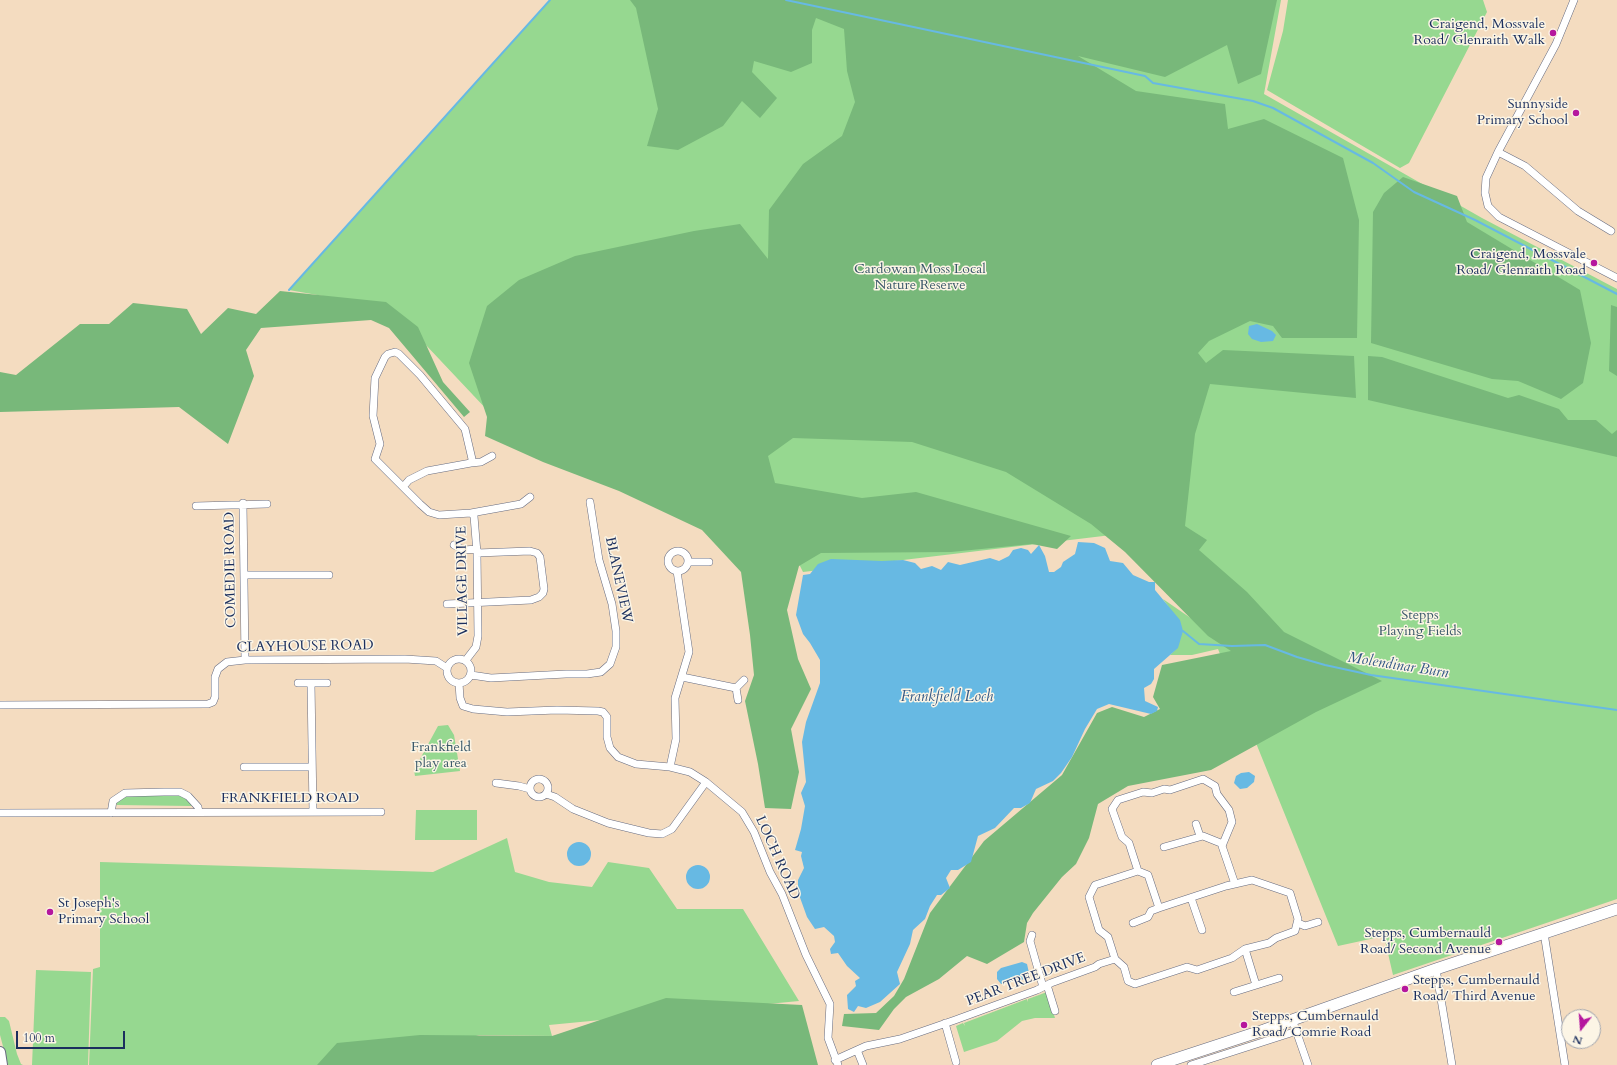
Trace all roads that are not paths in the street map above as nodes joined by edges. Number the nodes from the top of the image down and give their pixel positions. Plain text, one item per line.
1 (1574, 0) edge
2 (1498, 152) junction
3 (1611, 231) dead end
4 (1617, 278) edge
5 (492, 456) dead end
6 (471, 463) junction
7 (403, 487) junction
8 (530, 497) dead end
9 (590, 502) dead end
10 (244, 503) junction
11 (267, 504) dead end
12 (196, 506) dead end
13 (471, 513) junction
14 (454, 545) dead end
15 (477, 551) junction
16 (688, 562) junction
17 (709, 562) dead end
18 (677, 571) junction
19 (244, 575) junction
20 (329, 575) dead end
21 (478, 603) junction
22 (447, 604) dead end
23 (245, 660) junction
24 (466, 660) junction
25 (447, 668) junction
26 (471, 675) junction
27 (682, 677) junction
28 (744, 680) dead end
29 (298, 683) dead end
30 (311, 683) junction
31 (326, 683) dead end
32 (459, 683) junction
33 (736, 688) junction
34 (738, 700) dead end
35 (0, 706) edge
36 (244, 767) dead end
37 (311, 767) junction
38 (670, 767) junction
39 (706, 782) junction
40 (496, 783) dead end
41 (530, 789) junction
42 (546, 794) junction
43 (199, 812) junction
44 (313, 812) junction
45 (381, 812) dead end
46 (0, 813) edge
47 (111, 813) junction
48 (1196, 824) dead end
49 (1200, 836) junction
50 (1223, 844) junction
51 (1164, 847) dead end
52 (1138, 871) junction
53 (1235, 884) junction
54 (1191, 898) junction
55 (1159, 908) junction
56 (1617, 910) edge
57 (1318, 922) dead end
58 (1133, 923) dead end
59 (1298, 924) junction
60 (1202, 930) dead end
61 (1544, 933) junction
62 (1032, 935) dead end
63 (1245, 950) junction
64 (1115, 959) junction
65 (1436, 969) junction
66 (1279, 978) dead end
67 (1256, 985) junction
68 (1045, 986) junction
69 (1234, 992) dead end
70 (1055, 1012) dead end
71 (1292, 1019) junction
72 (945, 1023) junction
73 (1297, 1031) junction
74 (857, 1050) junction
75 (0, 1052) edge
76 (956, 1062) dead end
77 (837, 1063) edge
78 (2, 1065) edge
79 (863, 1065) edge
80 (1157, 1065) edge
81 (1191, 1065) edge
82 (1308, 1065) edge
83 (1452, 1065) edge
84 (1565, 1065) edge

1 - 2 street
2 - 3 street
2 - 4 street
5 - 6 street
6 - 7 street
6 - 7 street, VILLAGE DRIVE
7 - 13 street, VILLAGE DRIVE
8 - 13 street
9 - 26 street, BLANEVIEW
10 - 11 street, COMEDIE ROAD
10 - 12 street, COMEDIE ROAD
10 - 19 street, COMEDIE ROAD
13 - 15 street, VILLAGE DRIVE
14 - 15 street
15 - 21 street, VILLAGE DRIVE
15 - 21 street
16 - 17 street
16 - 18 street
16 - 18 street
18 - 27 street
19 - 20 street
19 - 23 street, COMEDIE ROAD
21 - 22 street
21 - 24 street, VILLAGE DRIVE
23 - 25 street, CLAYHOUSE ROAD
23 - 35 street, CLAYHOUSE ROAD
24 - 25 street
24 - 26 street
25 - 32 street
26 - 32 street
27 - 33 street
27 - 38 street
28 - 33 street
29 - 30 street
30 - 31 street
30 - 37 street
32 - 38 street, LOCH ROAD
33 - 34 street
36 - 37 street
37 - 44 street
38 - 39 street, LOCH ROAD
39 - 42 street
39 - 77 street, LOCH ROAD
40 - 41 street
41 - 42 street
41 - 42 street
43 - 44 street, FRANKFIELD ROAD
43 - 47 street, FRANKFIELD ROAD
43 - 47 street
44 - 45 street, FRANKFIELD ROAD
46 - 47 street, FRANKFIELD ROAD
48 - 49 street
49 - 50 street
49 - 51 street
50 - 52 street
50 - 53 street
52 - 55 street
52 - 64 street
53 - 54 street
53 - 59 street
54 - 55 street
54 - 60 street
55 - 58 street
56 - 61 main road
57 - 59 street
59 - 63 street
61 - 65 main road
61 - 84 street
62 - 68 street
63 - 64 street
63 - 67 street
64 - 68 street, PEAR TREE DRIVE
65 - 71 main road
65 - 83 street
66 - 67 street
67 - 69 street
68 - 70 street
68 - 72 street, PEAR TREE DRIVE
71 - 73 street
71 - 80 main road
72 - 74 street, PEAR TREE DRIVE
72 - 76 street
73 - 81 street
73 - 82 street
74 - 77 street, PEAR TREE DRIVE
74 - 79 street
75 - 78 street

